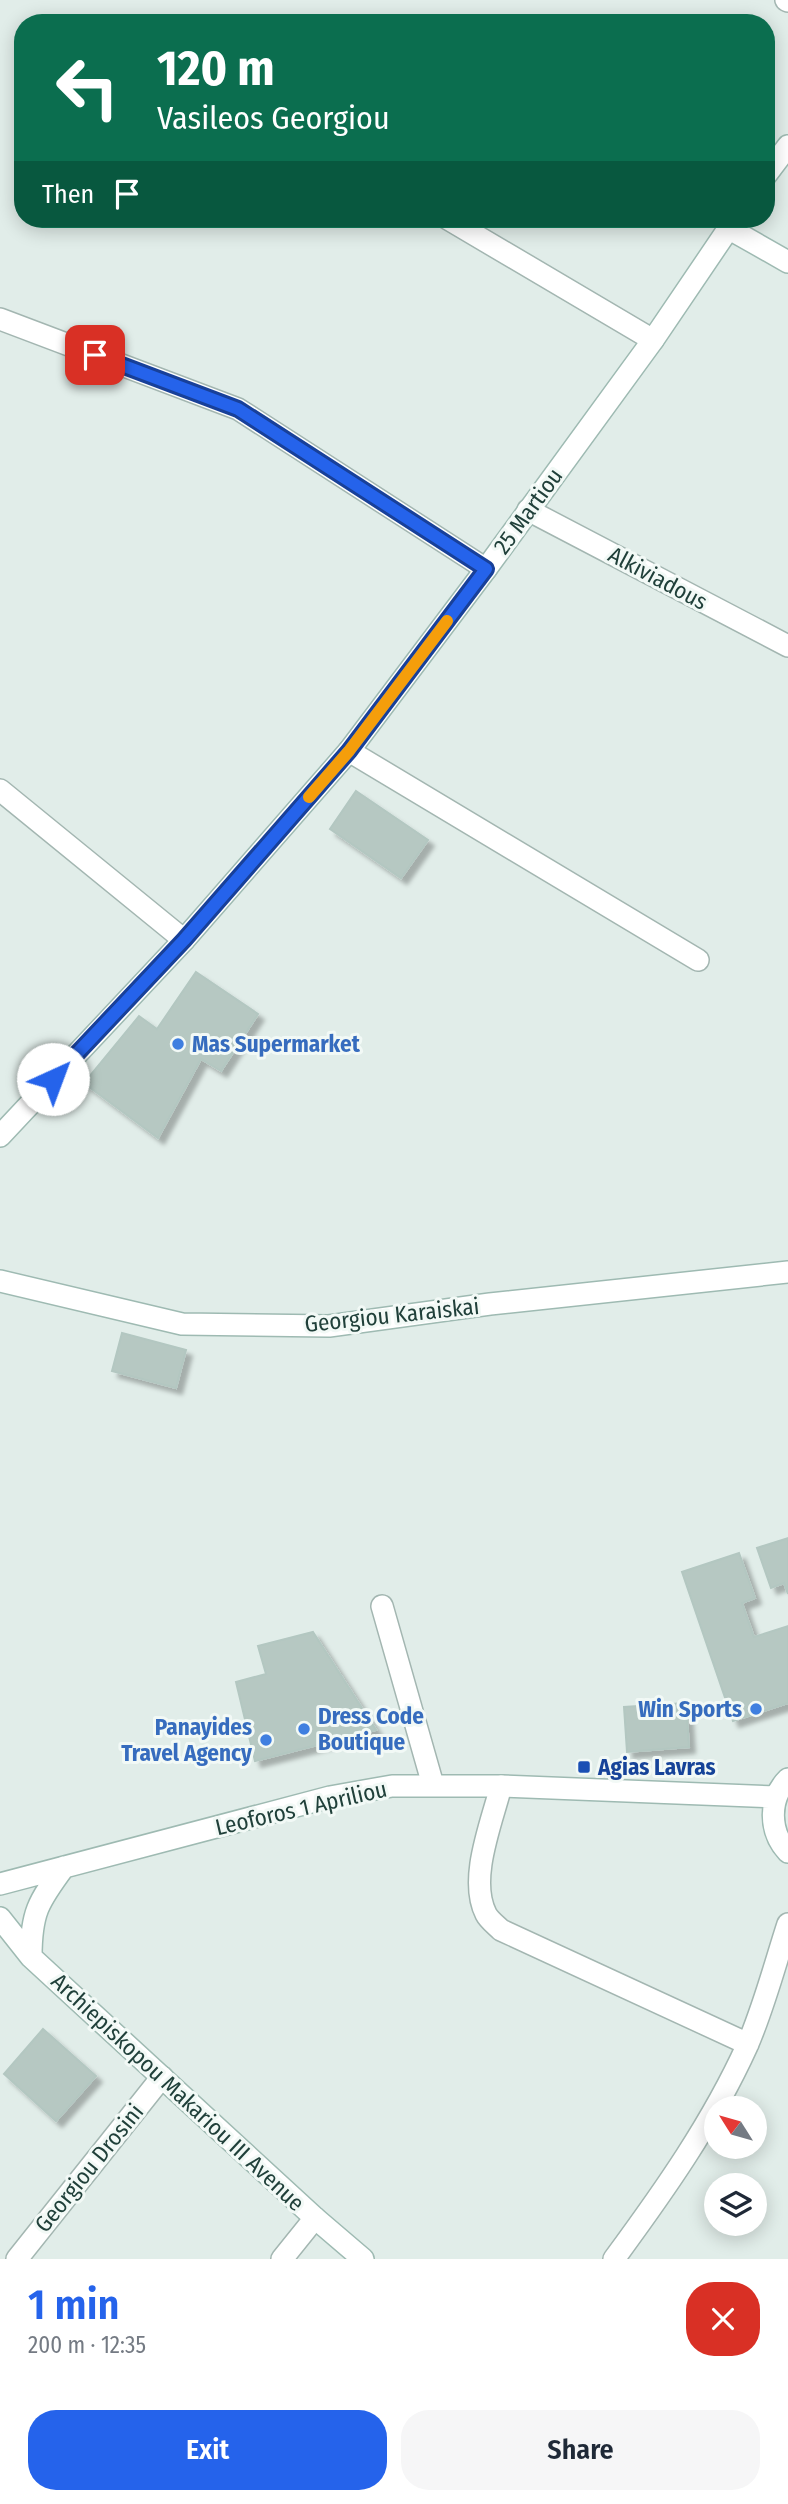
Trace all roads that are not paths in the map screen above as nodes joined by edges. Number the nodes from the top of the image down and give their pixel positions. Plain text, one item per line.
1 (788, 146) edge
2 (775, 164) edge
3 (463, 228) edge
4 (728, 228) edge
5 (738, 228) edge
6 (788, 262) edge
7 (0, 319) edge
8 (653, 340) junction
9 (528, 510) junction
10 (486, 569) junction
11 (788, 646) edge
12 (349, 751) junction
13 (0, 790) edge
14 (184, 940) junction
15 (698, 960) dead end
16 (0, 1136) edge
17 (788, 1272) edge
18 (0, 1281) edge
19 (382, 1606) dead end
20 (433, 1785) junction
21 (500, 1786) junction
22 (782, 1788) edge
23 (788, 1852) edge
24 (64, 1867) junction
25 (0, 1884) edge
26 (0, 1918) edge
27 (788, 1924) edge
28 (31, 1958) junction
29 (748, 2044) junction
30 (162, 2077) junction
31 (315, 2218) junction
32 (17, 2259) edge
33 (282, 2259) edge
34 (363, 2259) edge
35 (614, 2259) edge

1 - 2 street
3 - 8 street
4 - 8 street, 25 Martiou
5 - 6 street
7 - 10 street
8 - 9 street, 25 Martiou
9 - 10 street, 25 Martiou
9 - 11 street, Alkiviadous
10 - 12 street, 25 Martiou
12 - 14 street, 25 Martiou
12 - 15 street
13 - 14 street
14 - 16 street, 25 Martiou
17 - 18 street, Georgiou Karaiskai
19 - 20 street
20 - 21 street, Leoforos 1 Apriliou
20 - 24 street, Leoforos 1 Apriliou
21 - 22 street, Leoforos 1 Apriliou
21 - 29 street
22 - 23 street
24 - 25 street, Leoforos 1 Apriliou
24 - 28 street
26 - 28 street, Archiepiskopou Makariou III Avenue
27 - 29 street
28 - 30 street, Archiepiskopou Makariou III Avenue
29 - 35 street
30 - 31 street, Archiepiskopou Makariou III Avenue
30 - 32 street, Georgiou Drosini
31 - 33 street
31 - 34 street, Archiepiskopou Makariou III Avenue

